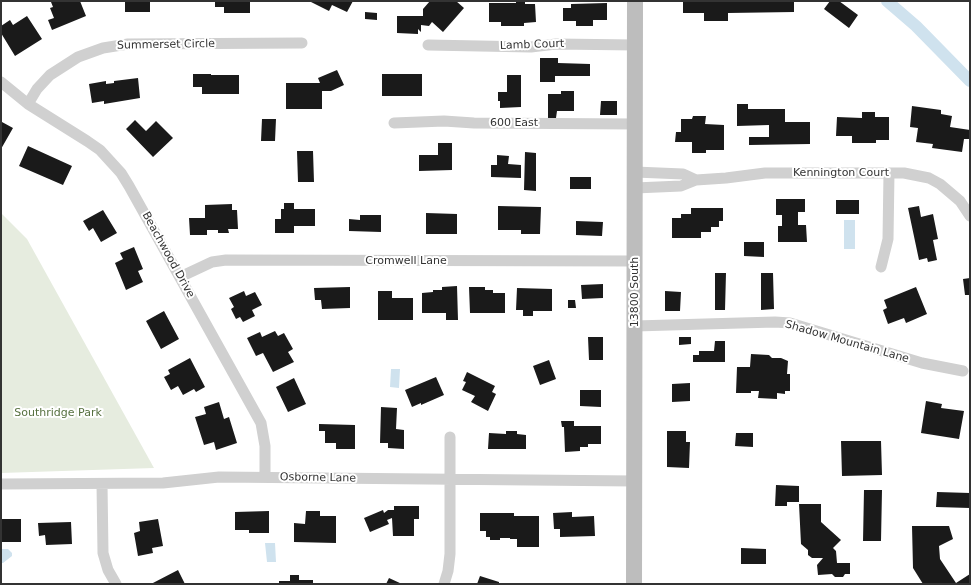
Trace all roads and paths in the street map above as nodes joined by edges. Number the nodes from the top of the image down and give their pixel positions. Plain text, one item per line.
1 (635, 1) edge
2 (302, 43) dead end
3 (428, 45) dead end
4 (635, 45) junction
5 (1, 82) edge
6 (28, 104) junction
7 (394, 123) dead end
8 (635, 124) junction
9 (635, 172) junction
10 (889, 173) junction
11 (696, 180) junction
12 (635, 188) junction
13 (970, 216) edge
14 (635, 262) junction
15 (881, 267) dead end
16 (180, 277) junction
17 (635, 326) junction
18 (962, 371) dead end
19 (450, 437) dead end
20 (266, 477) junction
21 (450, 479) junction
22 (634, 481) junction
23 (1, 484) edge
24 (102, 484) junction
25 (116, 584) edge
26 (444, 584) edge
27 (634, 584) edge

1 - 4 main road, 13800 South
2 - 6 street, Summerset Circle
3 - 4 street, Lamb Court
4 - 8 main road, 13800 South
5 - 6 street, Beachwood Drive
6 - 16 street, Beachwood Drive
7 - 8 street, 600 East
8 - 9 main road, 13800 South
9 - 11 street, Kennington Court
9 - 12 main road, 13800 South
10 - 11 street, Kennington Court
10 - 13 street, Kennington Court
10 - 15 street
11 - 12 street, Kennington Court
12 - 14 main road, 13800 South
14 - 16 street, Cromwell Lane
14 - 17 main road, 13800 South
16 - 20 street, Beachwood Drive
17 - 18 street, Shadow Mountain Lane
17 - 22 main road, 13800 South
19 - 21 street
20 - 21 street, Osborne Lane
20 - 24 street, Osborne Lane
21 - 22 street, Osborne Lane
21 - 26 street
22 - 27 main road, 13800 South
23 - 24 street, Osborne Lane
24 - 25 street

